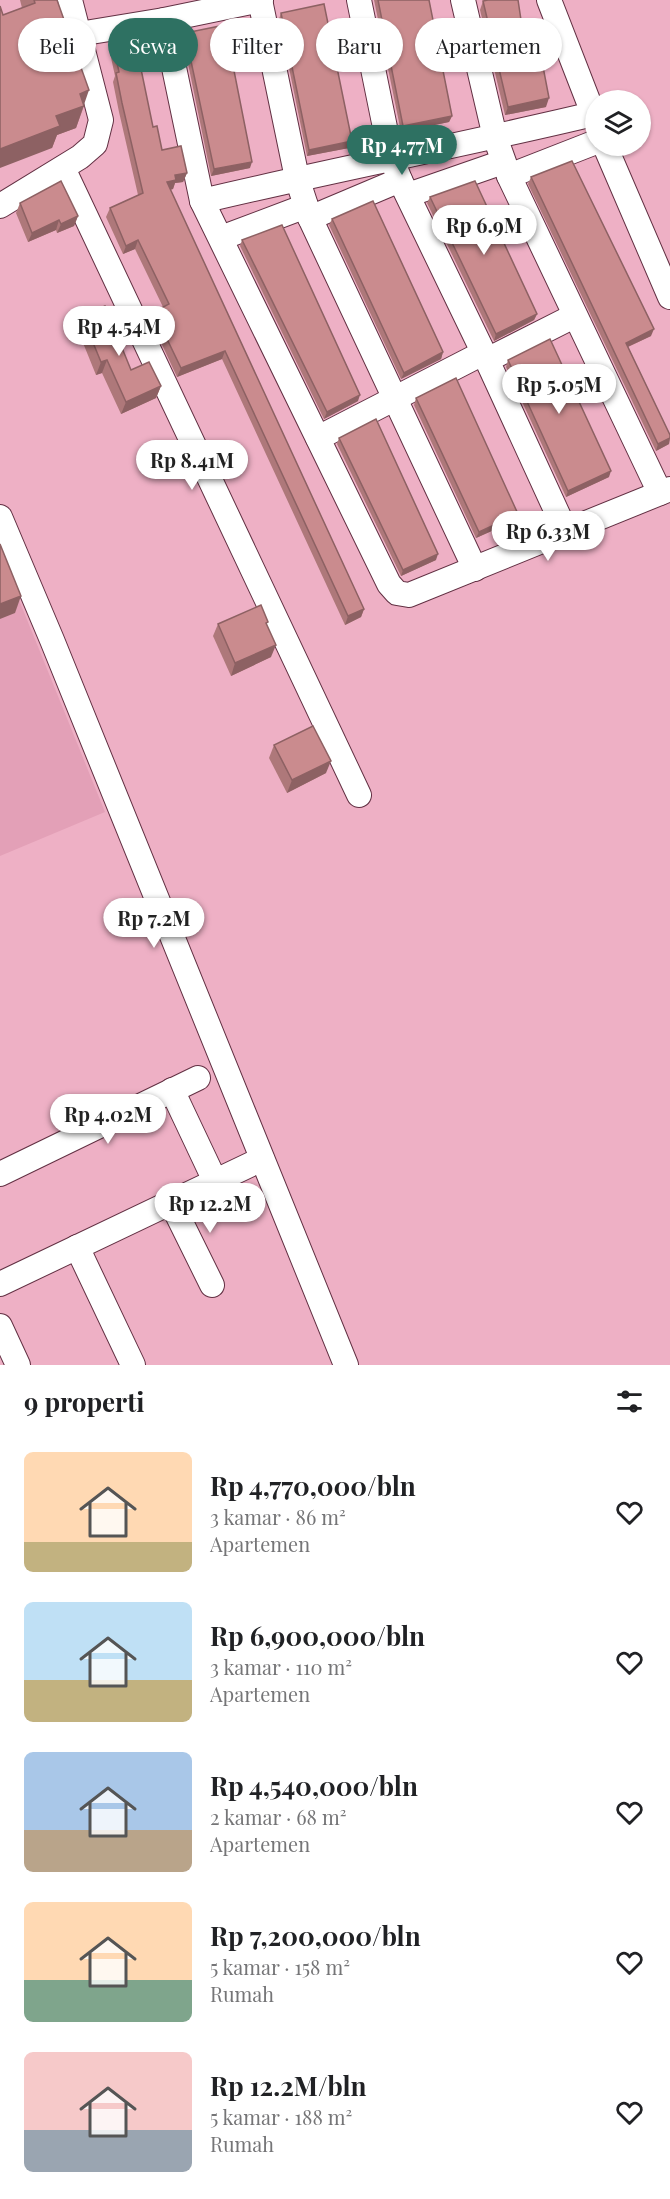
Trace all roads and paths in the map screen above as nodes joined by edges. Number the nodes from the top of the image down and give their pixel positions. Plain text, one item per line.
1 (70, 0) edge
2 (261, 0) edge
3 (359, 0) edge
4 (463, 0) edge
5 (549, 0) edge
6 (75, 18) edge
7 (174, 18) edge
8 (89, 72) edge
9 (175, 72) edge
10 (585, 94) edge
11 (585, 120) edge
12 (495, 137) junction
13 (585, 145) edge
14 (609, 156) edge
15 (391, 157) junction
16 (63, 168) junction
17 (506, 169) junction
18 (297, 178) junction
19 (404, 188) junction
20 (202, 201) junction
21 (0, 206) edge
22 (308, 212) junction
23 (221, 238) junction
24 (670, 297) edge
25 (574, 316) junction
26 (485, 357) junction
27 (395, 399) junction
28 (318, 438) junction
29 (665, 491) edge
30 (0, 517) edge
31 (566, 532) junction
32 (475, 569) junction
33 (358, 795) dead end
34 (198, 1078) dead end
35 (172, 1090) junction
36 (262, 1159) junction
37 (0, 1174) edge
38 (215, 1181) junction
39 (171, 1202) junction
40 (77, 1247) junction
41 (0, 1284) edge
42 (212, 1285) dead end
43 (0, 1326) edge
44 (18, 1365) edge
45 (133, 1365) edge
46 (346, 1365) edge

1 - 6 street
2 - 7 street
2 - 18 street
3 - 15 street
4 - 12 street
5 - 10 street
8 - 16 street
9 - 20 street
11 - 12 street
12 - 15 street
12 - 17 street
13 - 17 street
14 - 24 street
15 - 18 street
15 - 19 street
16 - 21 street
16 - 33 street
17 - 19 street
17 - 25 street
18 - 20 street
18 - 22 street
19 - 22 street
19 - 26 street
20 - 23 street
22 - 23 street
22 - 27 street
23 - 28 street
25 - 26 street
25 - 29 street
26 - 27 street
26 - 31 street
27 - 28 street
27 - 32 street
28 - 32 street
29 - 31 street
30 - 36 street
31 - 32 street
34 - 35 street
35 - 37 street
35 - 38 street
36 - 38 street
36 - 46 street
38 - 39 street
39 - 40 street
39 - 42 street
40 - 41 street
40 - 45 street
43 - 44 street

